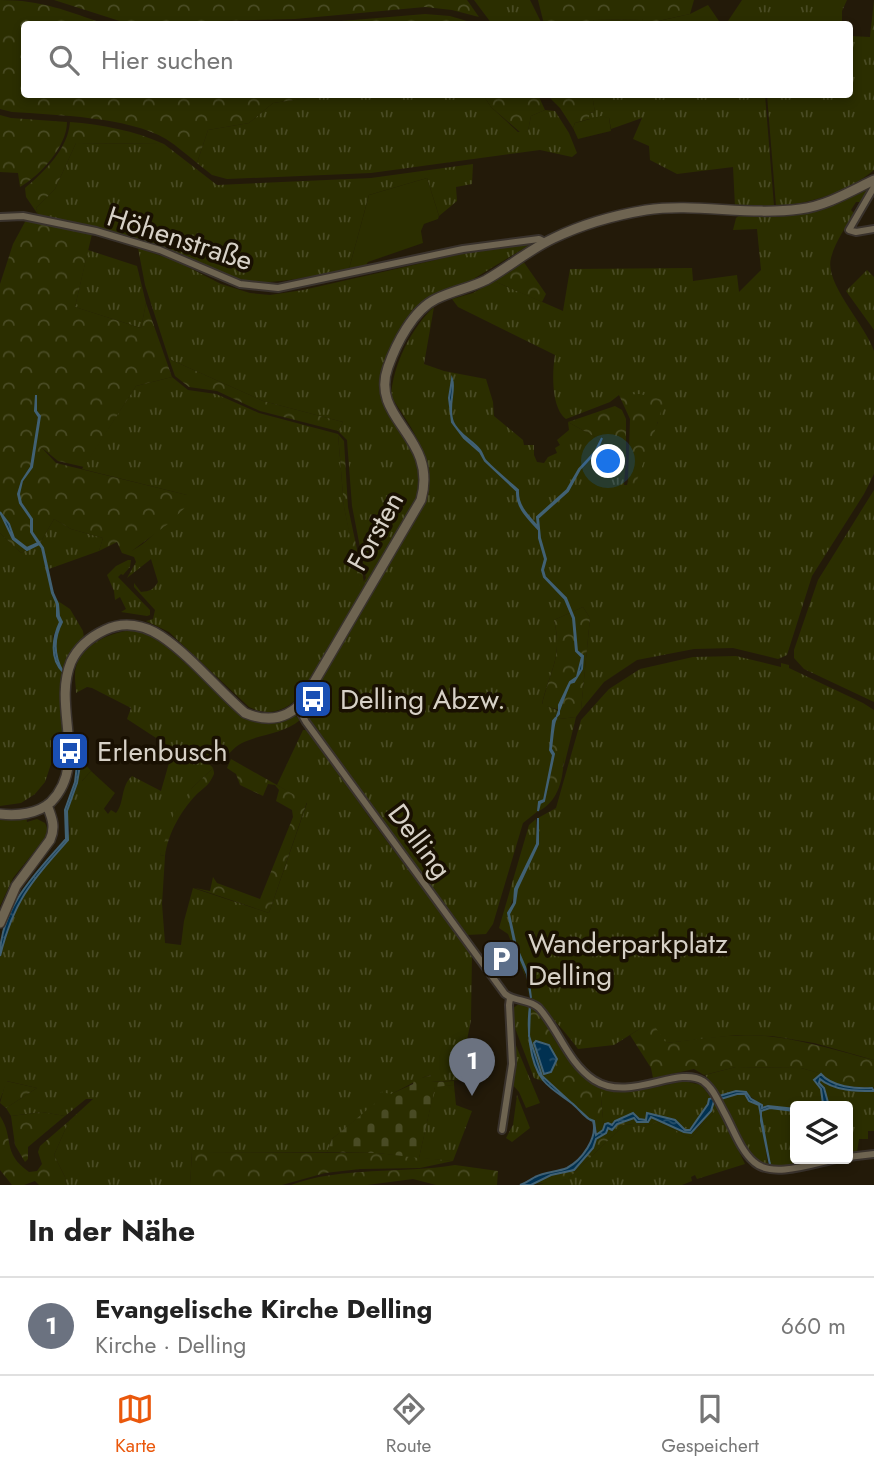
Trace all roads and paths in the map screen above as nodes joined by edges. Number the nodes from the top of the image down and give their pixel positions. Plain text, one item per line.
1 (874, 180) edge
2 (874, 187) edge
3 (0, 218) edge
4 (874, 229) edge
5 (545, 243) junction
6 (347, 275) joint
7 (298, 708) junction
8 (47, 805) junction
9 (0, 814) edge
10 (0, 923) edge
11 (510, 998) junction
12 (502, 1130) dead end
13 (874, 1154) edge
14 (853, 1156) edge
15 (811, 1164) edge

1 - 5 street, Forsten
2 - 4 street
3 - 6 street, Höhenstraße
5 - 6 street, Forsten
5 - 7 street, Forsten
7 - 8 street
7 - 11 street, Delling
8 - 9 street
8 - 10 street
11 - 12 street
11 - 15 street
13 - 14 street

